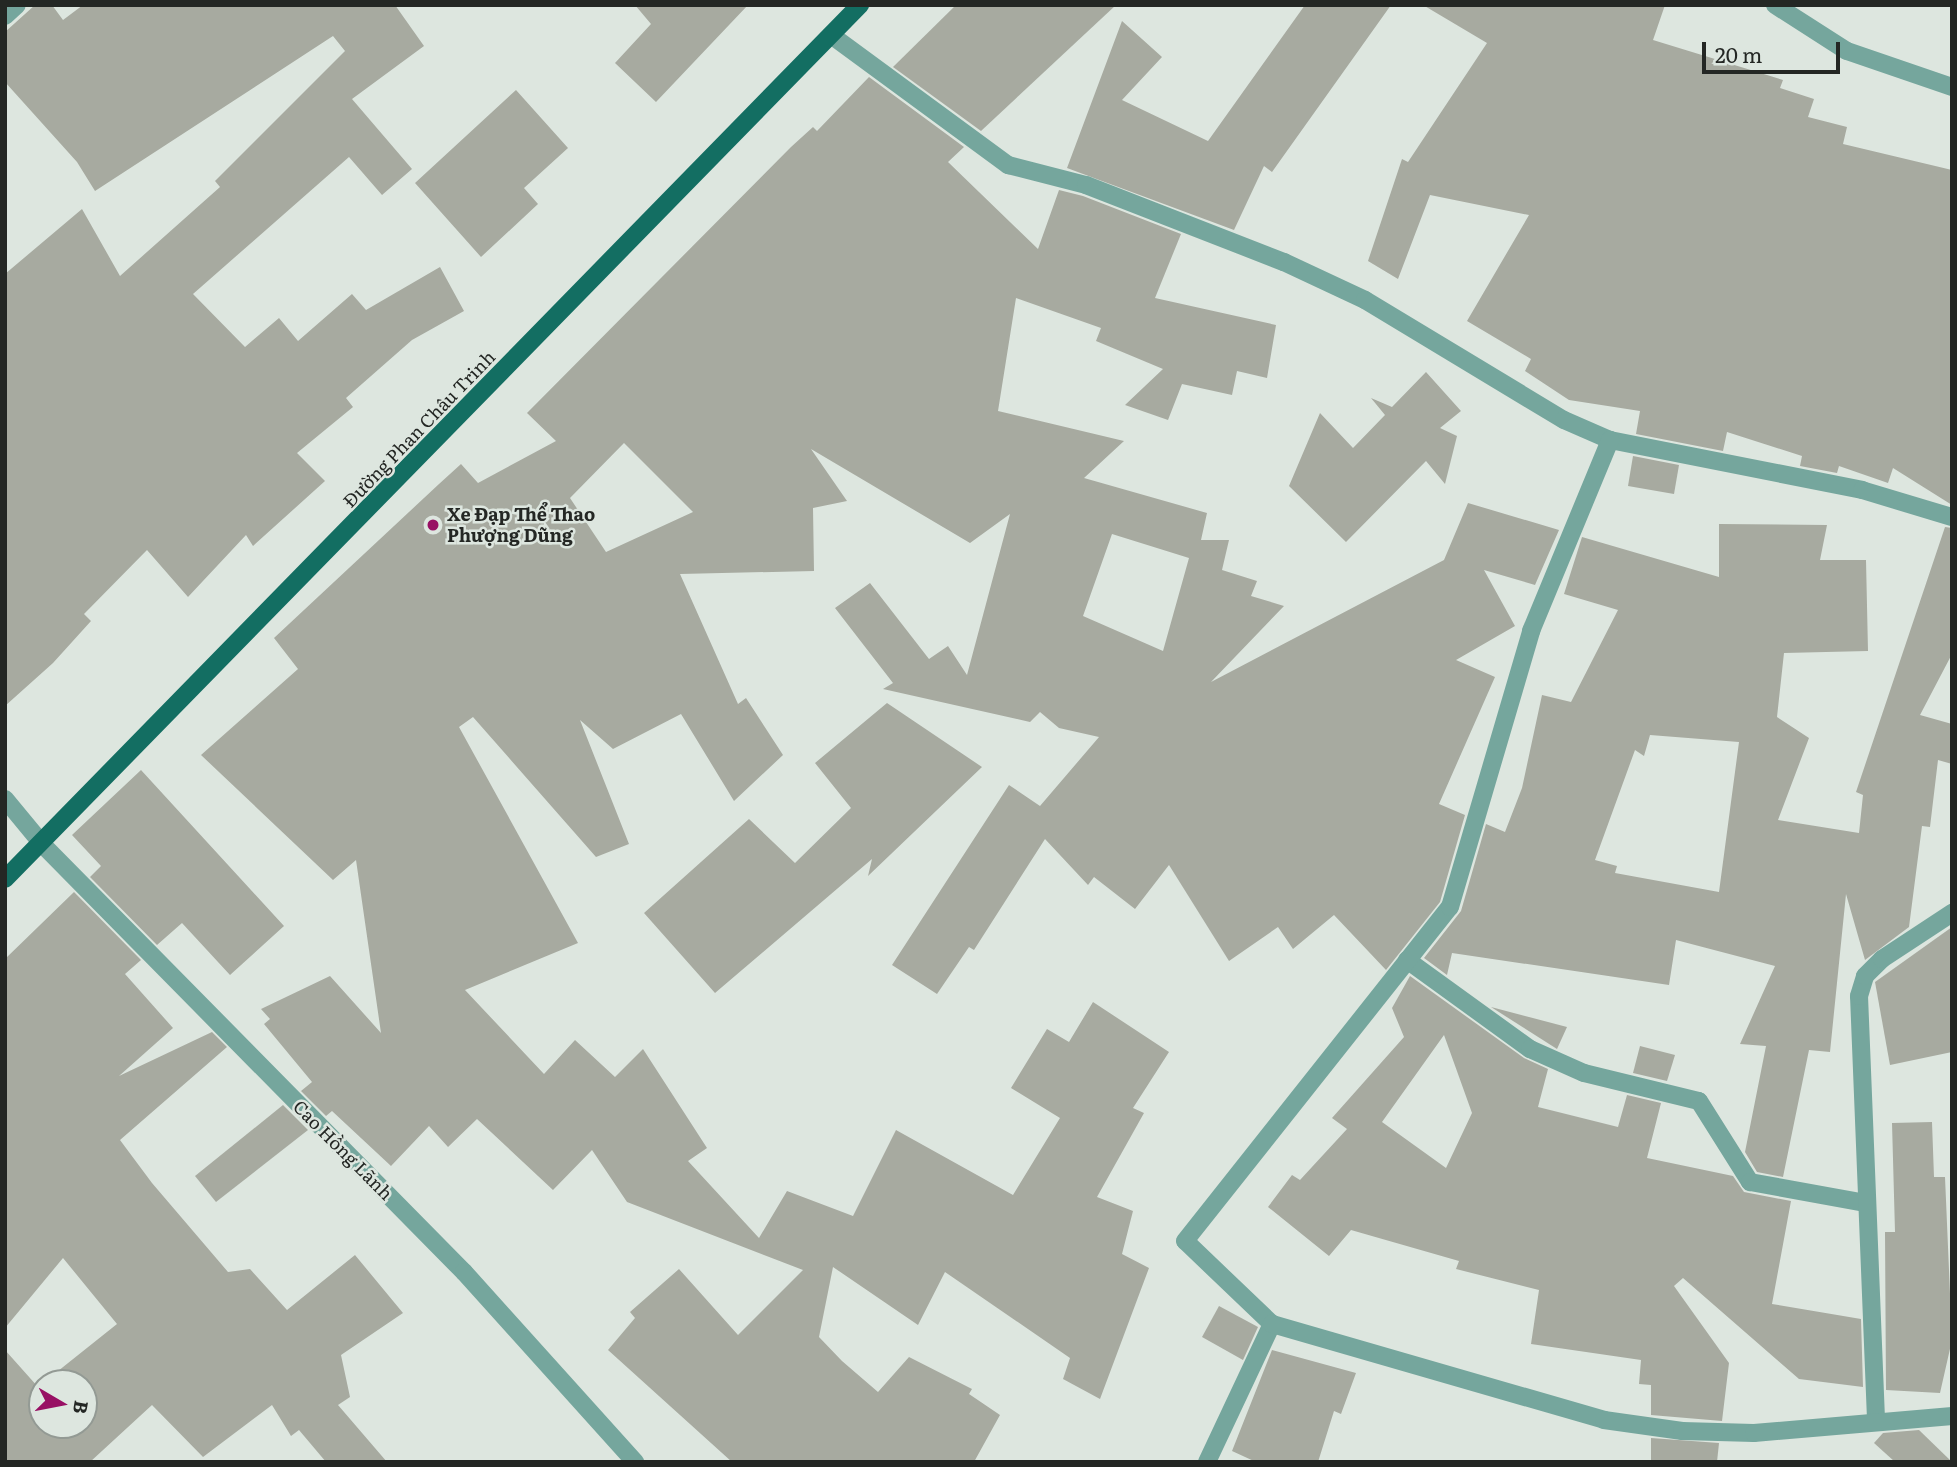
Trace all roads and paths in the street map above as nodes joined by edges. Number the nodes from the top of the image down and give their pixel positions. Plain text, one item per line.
1 (16, 5) edge
2 (860, 5) edge
3 (1775, 5) edge
4 (5, 16) edge
5 (831, 35) junction
6 (1952, 88) edge
7 (1610, 440) junction
8 (1952, 517) edge
9 (5, 799) edge
10 (43, 845) junction
11 (5, 879) edge
12 (1952, 913) edge
13 (1407, 960) junction
14 (1866, 1203) junction
15 (1272, 1324) junction
16 (1952, 1416) edge
17 (1876, 1419) junction
18 (635, 1462) edge
19 (1207, 1462) edge

1 - 4 street
2 - 5 main road, Đường Phan Châu Trinh
3 - 6 street
5 - 7 street
5 - 10 main road, Đường Phan Châu Trinh
7 - 8 street
7 - 13 street
9 - 10 street, Cao Hồng Lãnh
10 - 11 main road, Đường Phan Châu Trinh
10 - 18 street, Cao Hồng Lãnh
12 - 14 street
13 - 14 street
13 - 15 street
14 - 17 street
15 - 17 street
15 - 19 street
16 - 17 street

